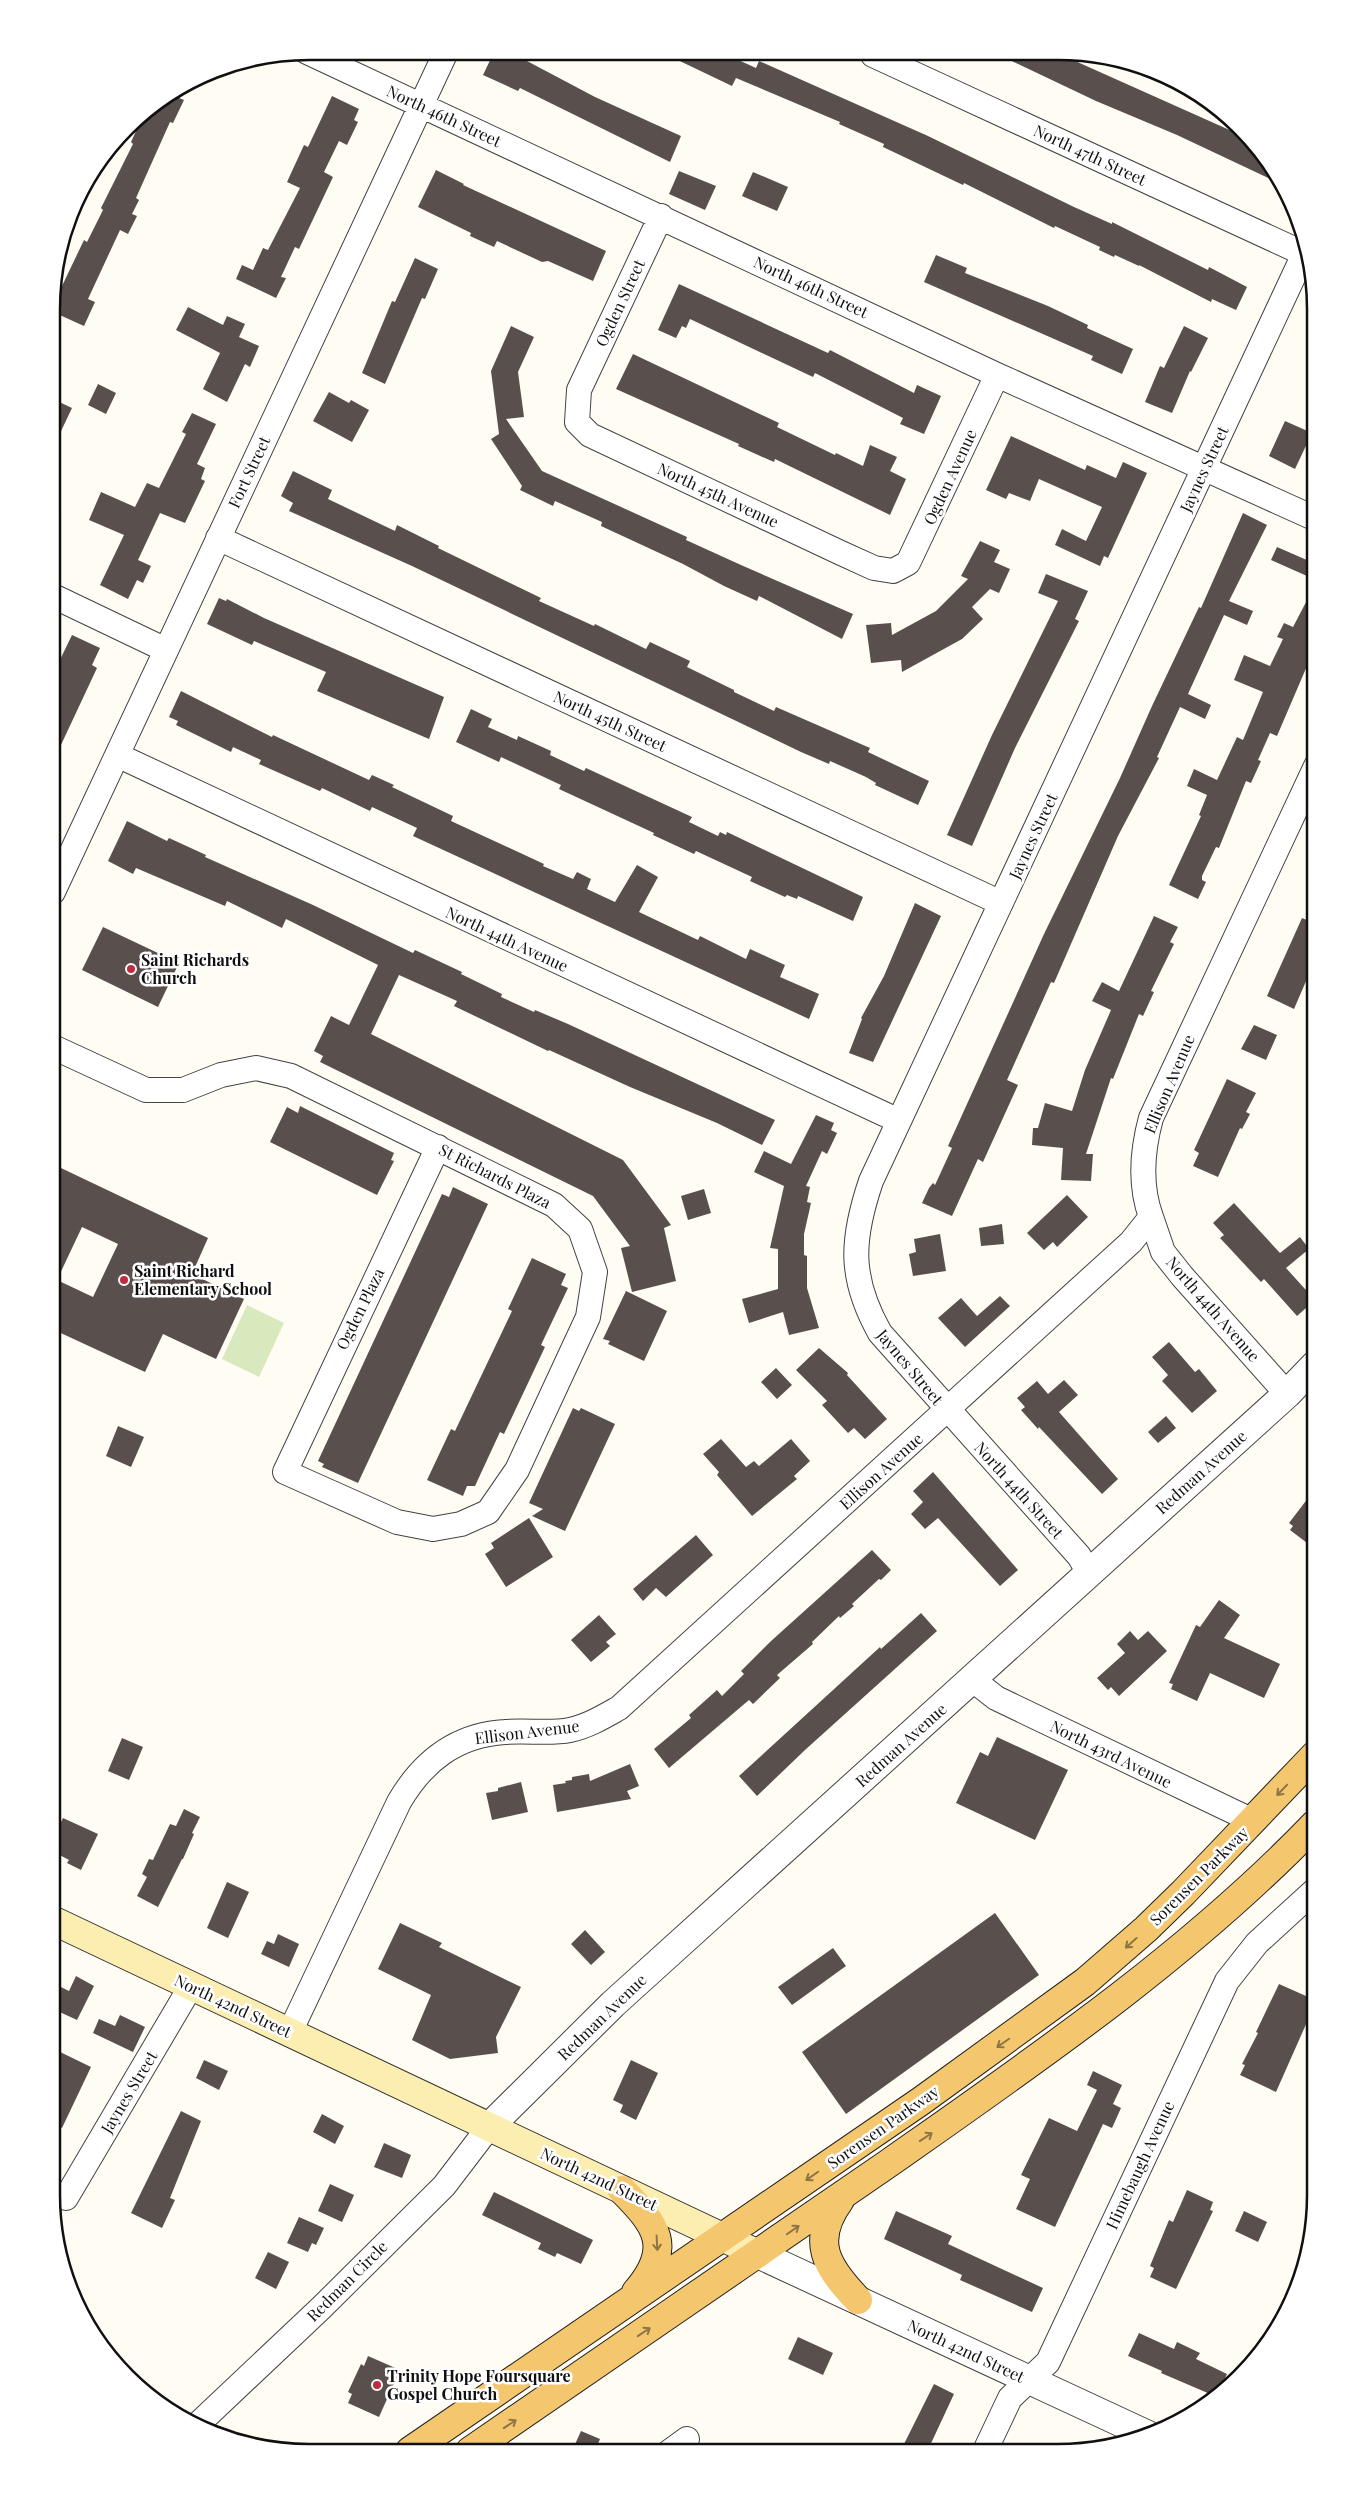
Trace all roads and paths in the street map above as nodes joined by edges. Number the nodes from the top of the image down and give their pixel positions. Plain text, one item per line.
1 (325, 60) edge
2 (442, 60) edge
3 (884, 60) edge
4 (421, 105) junction
5 (661, 216) junction
6 (1300, 252) edge
7 (1302, 263) edge
8 (997, 375) junction
9 (579, 390) joint
10 (1204, 470) junction
11 (1307, 516) edge
12 (218, 538) junction
13 (893, 571) joint
14 (60, 599) edge
15 (166, 650) junction
16 (117, 755) junction
17 (1307, 785) edge
18 (60, 877) edge
19 (1001, 903) junction
20 (60, 1051) edge
21 (899, 1121) junction
22 (438, 1147) junction
23 (1151, 1217) junction
24 (1307, 1373) edge
25 (1287, 1394) junction
26 (947, 1410) junction
27 (285, 1472) joint
28 (1089, 1573) junction
29 (973, 1680) junction
30 (1307, 1764) edge
31 (1253, 1821) junction
32 (1307, 1832) edge
33 (1307, 1897) edge
34 (60, 1924) edge
35 (191, 1986) junction
36 (290, 2032) junction
37 (489, 2127) junction
38 (622, 2190) junction
39 (845, 2193) junction
40 (66, 2198) dead end
41 (724, 2237) junction
42 (758, 2254) junction
43 (858, 2300) junction
44 (625, 2305) junction
45 (1029, 2380) junction
46 (203, 2420) edge
47 (1139, 2431) edge
48 (420, 2444) edge
49 (480, 2444) edge
50 (988, 2444) edge

1 - 4 street, North 46th Street
2 - 4 street, Fort Street
3 - 6 street, North 47th Street
4 - 5 street, North 46th Street
4 - 12 street, Fort Street
5 - 8 street, North 46th Street
5 - 9 street, Ogden Street
7 - 10 street, Jaynes Street
8 - 10 street, North 46th Street
8 - 13 street, Ogden Avenue
9 - 13 street, North 45th Avenue
10 - 11 street, North 46th Street
10 - 19 street, Jaynes Street
12 - 15 street, Fort Street
12 - 19 street, North 45th Street
14 - 15 street
15 - 16 street, Fort Street
16 - 18 street, Fort Street
16 - 21 street, North 44th Avenue
17 - 23 street, Ellison Avenue
19 - 21 street, Jaynes Street
20 - 22 street, St Richards Plaza
21 - 26 street, Jaynes Street
22 - 27 street, Ogden Plaza
22 - 27 street, St Richards Plaza
23 - 25 street, North 44th Avenue
23 - 26 street, Ellison Avenue
24 - 25 street, Redman Avenue
25 - 28 street, Redman Avenue
26 - 28 street, North 44th Street
26 - 36 street, Ellison Avenue
28 - 29 street, Redman Avenue
29 - 31 street, North 43rd Avenue
29 - 37 street, Redman Avenue
30 -> 31 main road, Sorensen Parkway
31 -> 41 main road, Sorensen Parkway
39 -> 32 main road, Sorensen Parkway
33 - 45 street, Himebaugh Avenue
34 - 35 main road, North 42nd Street
35 - 36 main road, North 42nd Street
35 - 40 street, Jaynes Street
36 - 37 main road, North 42nd Street
37 - 38 main road, North 42nd Street
37 - 46 street, Redman Circle
38 - 41 main road, North 42nd Street
38 -> 44 main road
42 -> 39 main road, Sorensen Parkway
39 - 43 main road
41 - 42 main road, North 42nd Street
41 - 44 main road, Sorensen Parkway
42 - 43 street, North 42nd Street
49 -> 42 main road, Sorensen Parkway
43 - 45 street, North 42nd Street
44 - 48 main road, Sorensen Parkway
45 - 47 street, North 42nd Street
45 - 50 street, Himebaugh Avenue

